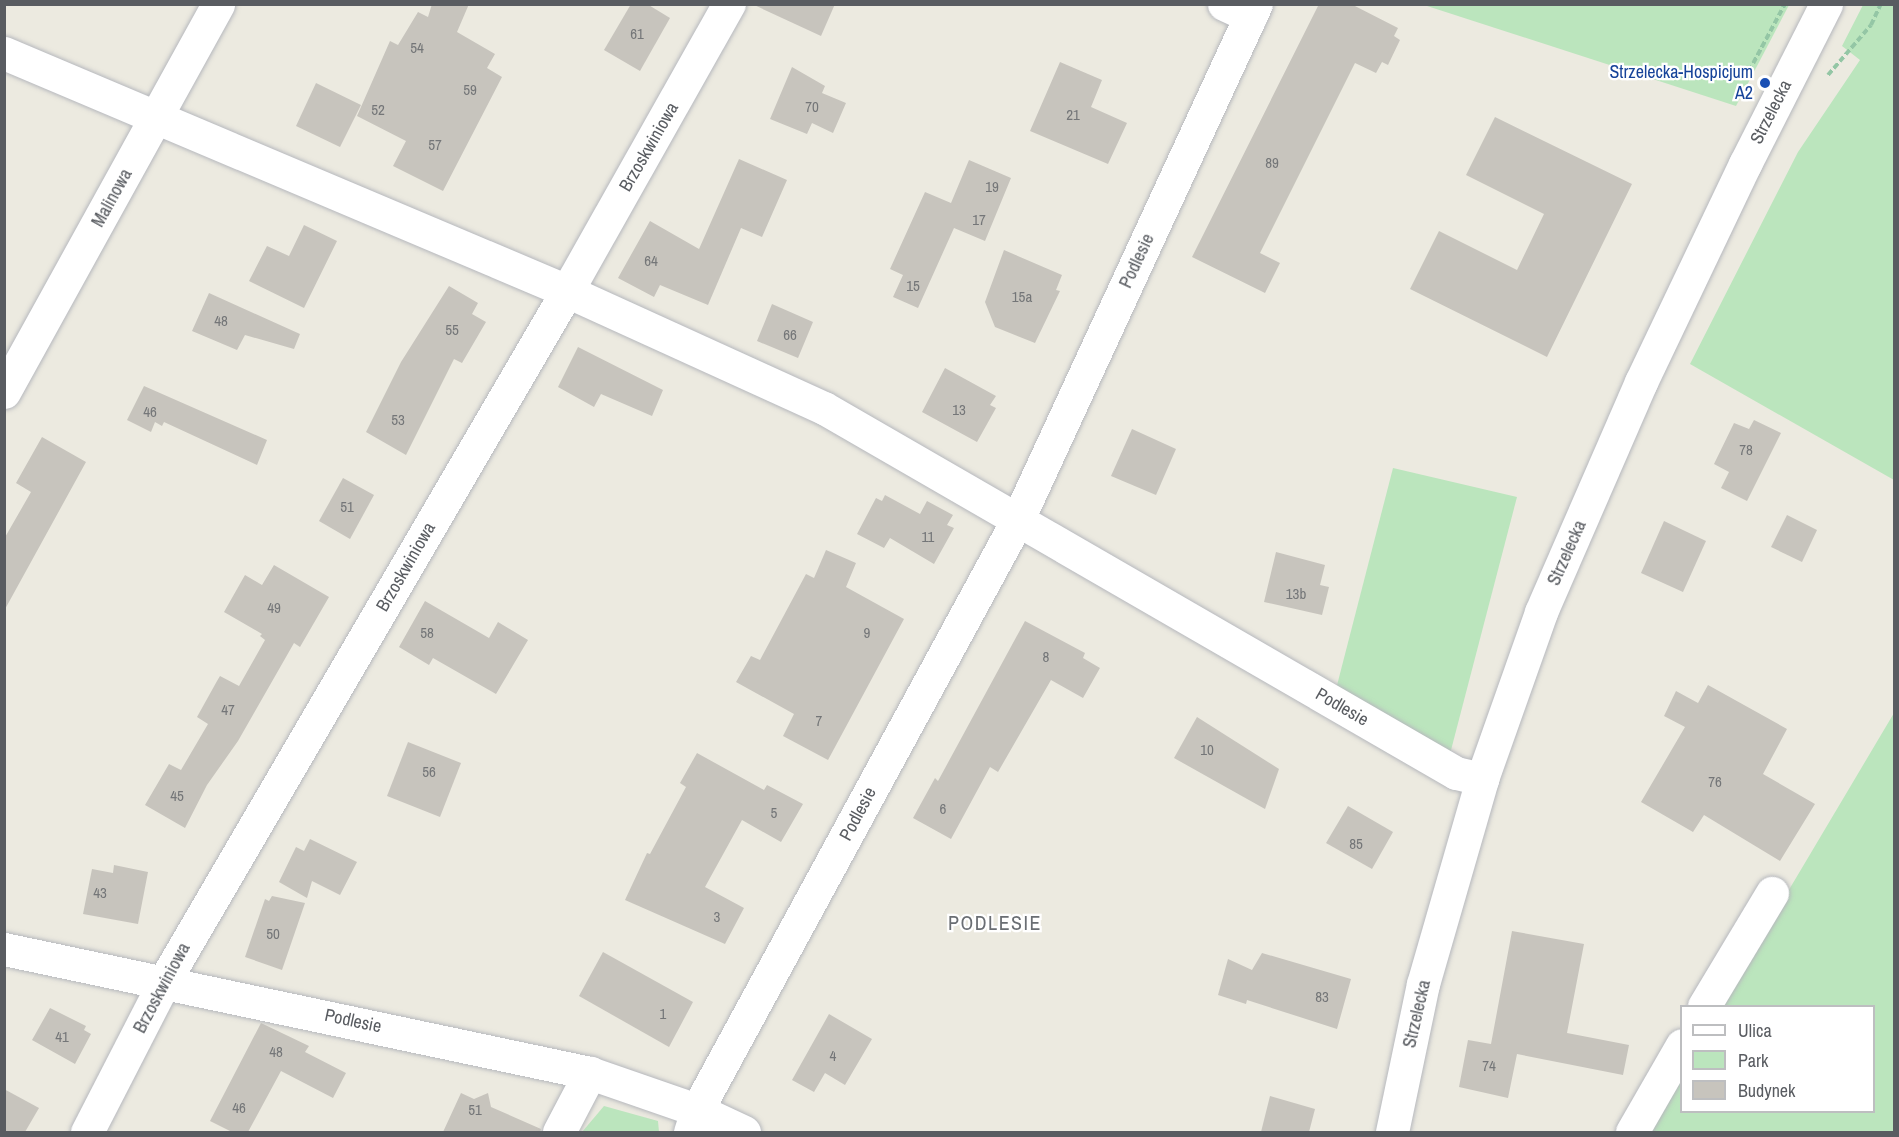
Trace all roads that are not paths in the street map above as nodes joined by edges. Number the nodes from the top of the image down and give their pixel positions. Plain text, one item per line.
1 (218, 4) edge
2 (729, 4) edge
3 (1826, 4) edge
4 (1243, 8) edge
5 (4, 54) edge
6 (156, 119) junction
7 (567, 291) junction
8 (4, 392) edge
9 (1018, 519) junction
10 (1482, 780) junction
11 (1772, 893) dead end
12 (4, 949) edge
13 (165, 980) junction
14 (1705, 1005) edge
15 (1680, 1048) edge
16 (590, 1073) junction
17 (694, 1121) edge
18 (87, 1132) edge
19 (559, 1132) edge
20 (744, 1132) edge
21 (1392, 1132) edge
22 (1632, 1132) edge

1 - 6 street, Malinowa
2 - 7 street, Brzoskwiniowa
3 - 10 street, Strzelecka
4 - 9 street, Podlesie
5 - 6 street
6 - 7 street
6 - 8 street, Malinowa
7 - 9 street
7 - 13 street, Brzoskwiniowa
9 - 10 street, Podlesie
9 - 17 street, Podlesie
10 - 21 street, Strzelecka
11 - 14 street
12 - 13 street, Podlesie
13 - 16 street, Podlesie
13 - 18 street, Brzoskwiniowa
15 - 22 street
16 - 17 street, Podlesie
16 - 19 street
17 - 20 street, Podlesie

